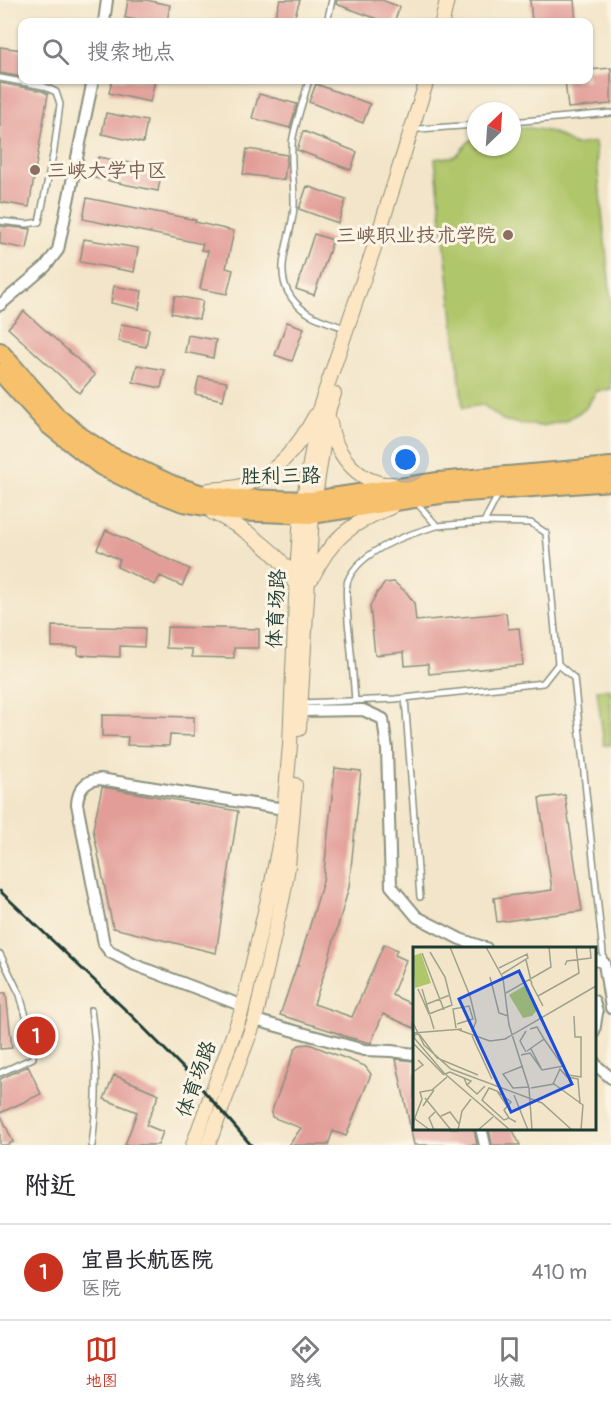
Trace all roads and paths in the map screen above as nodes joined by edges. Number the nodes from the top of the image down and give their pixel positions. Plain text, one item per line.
1 (107, 0) edge
2 (332, 0) edge
3 (447, 0) edge
4 (454, 0) edge
5 (105, 18) edge
6 (328, 18) edge
7 (443, 18) edge
8 (449, 18) edge
9 (0, 78) edge
10 (18, 81) edge
11 (32, 84) edge
12 (92, 84) edge
13 (308, 84) edge
14 (426, 84) edge
15 (433, 84) edge
16 (611, 113) edge
17 (521, 121) edge
18 (467, 126) edge
19 (419, 129) junction
20 (0, 221) edge
21 (0, 305) edge
22 (346, 328) junction
23 (0, 351) edge
24 (0, 372) edge
25 (324, 407) junction
26 (611, 466) edge
27 (611, 482) edge
28 (500, 491) junction
29 (408, 495) junction
30 (195, 498) junction
31 (308, 507) junction
32 (484, 522) junction
33 (437, 526) junction
34 (302, 585) junction
35 (558, 663) junction
36 (405, 698) junction
37 (355, 701) junction
38 (301, 707) junction
39 (284, 809) junction
40 (420, 897) dead end
41 (483, 947) edge
42 (0, 954) edge
43 (599, 961) edge
44 (243, 1006) junction
45 (611, 1008) edge
46 (91, 1010) dead end
47 (255, 1020) junction
48 (413, 1054) edge
49 (596, 1065) edge
50 (0, 1073) edge
51 (611, 1078) edge
52 (481, 1130) edge
53 (92, 1145) edge
54 (193, 1145) edge
55 (208, 1145) edge
56 (485, 1145) edge

1 - 5 street
2 - 6 lane
3 - 7 main road
4 - 8 main road
9 - 10 lane
11 - 20 lane
12 - 21 street
13 - 22 lane
14 - 22 main road, 体育场路
15 - 19 main road, 体育场路
16 - 17 lane
18 - 19 lane
19 - 25 main road, 体育场路
22 - 25 main road, 体育场路
23 - 30 main road, 胜利三路
24 - 30 main road, 胜利三路
25 - 29 main road
25 - 30 main road
25 - 31 main road, 体育场路
26 - 29 main road, 胜利三路
27 - 28 main road, 胜利三路
28 - 29 main road, 胜利三路
28 - 32 lane
29 - 31 main road, 胜利三路
29 - 33 lane
29 - 34 main road
30 - 31 main road, 胜利三路
30 - 34 main road
31 - 34 main road, 体育场路
32 - 33 lane
32 - 35 lane
33 - 37 lane
34 - 38 main road, 体育场路
34 - 39 main road, 体育场路
35 - 36 lane
35 - 43 lane
36 - 37 lane
36 - 40 lane
37 - 38 lane
38 - 41 street
38 - 47 main road, 体育场路
39 - 44 main road, 体育场路
39 - 44 street
42 - 50 lane
43 - 45 street
44 - 54 main road, 体育场路
46 - 53 lane
47 - 48 street
47 - 55 main road, 体育场路
49 - 51 street
52 - 56 street

